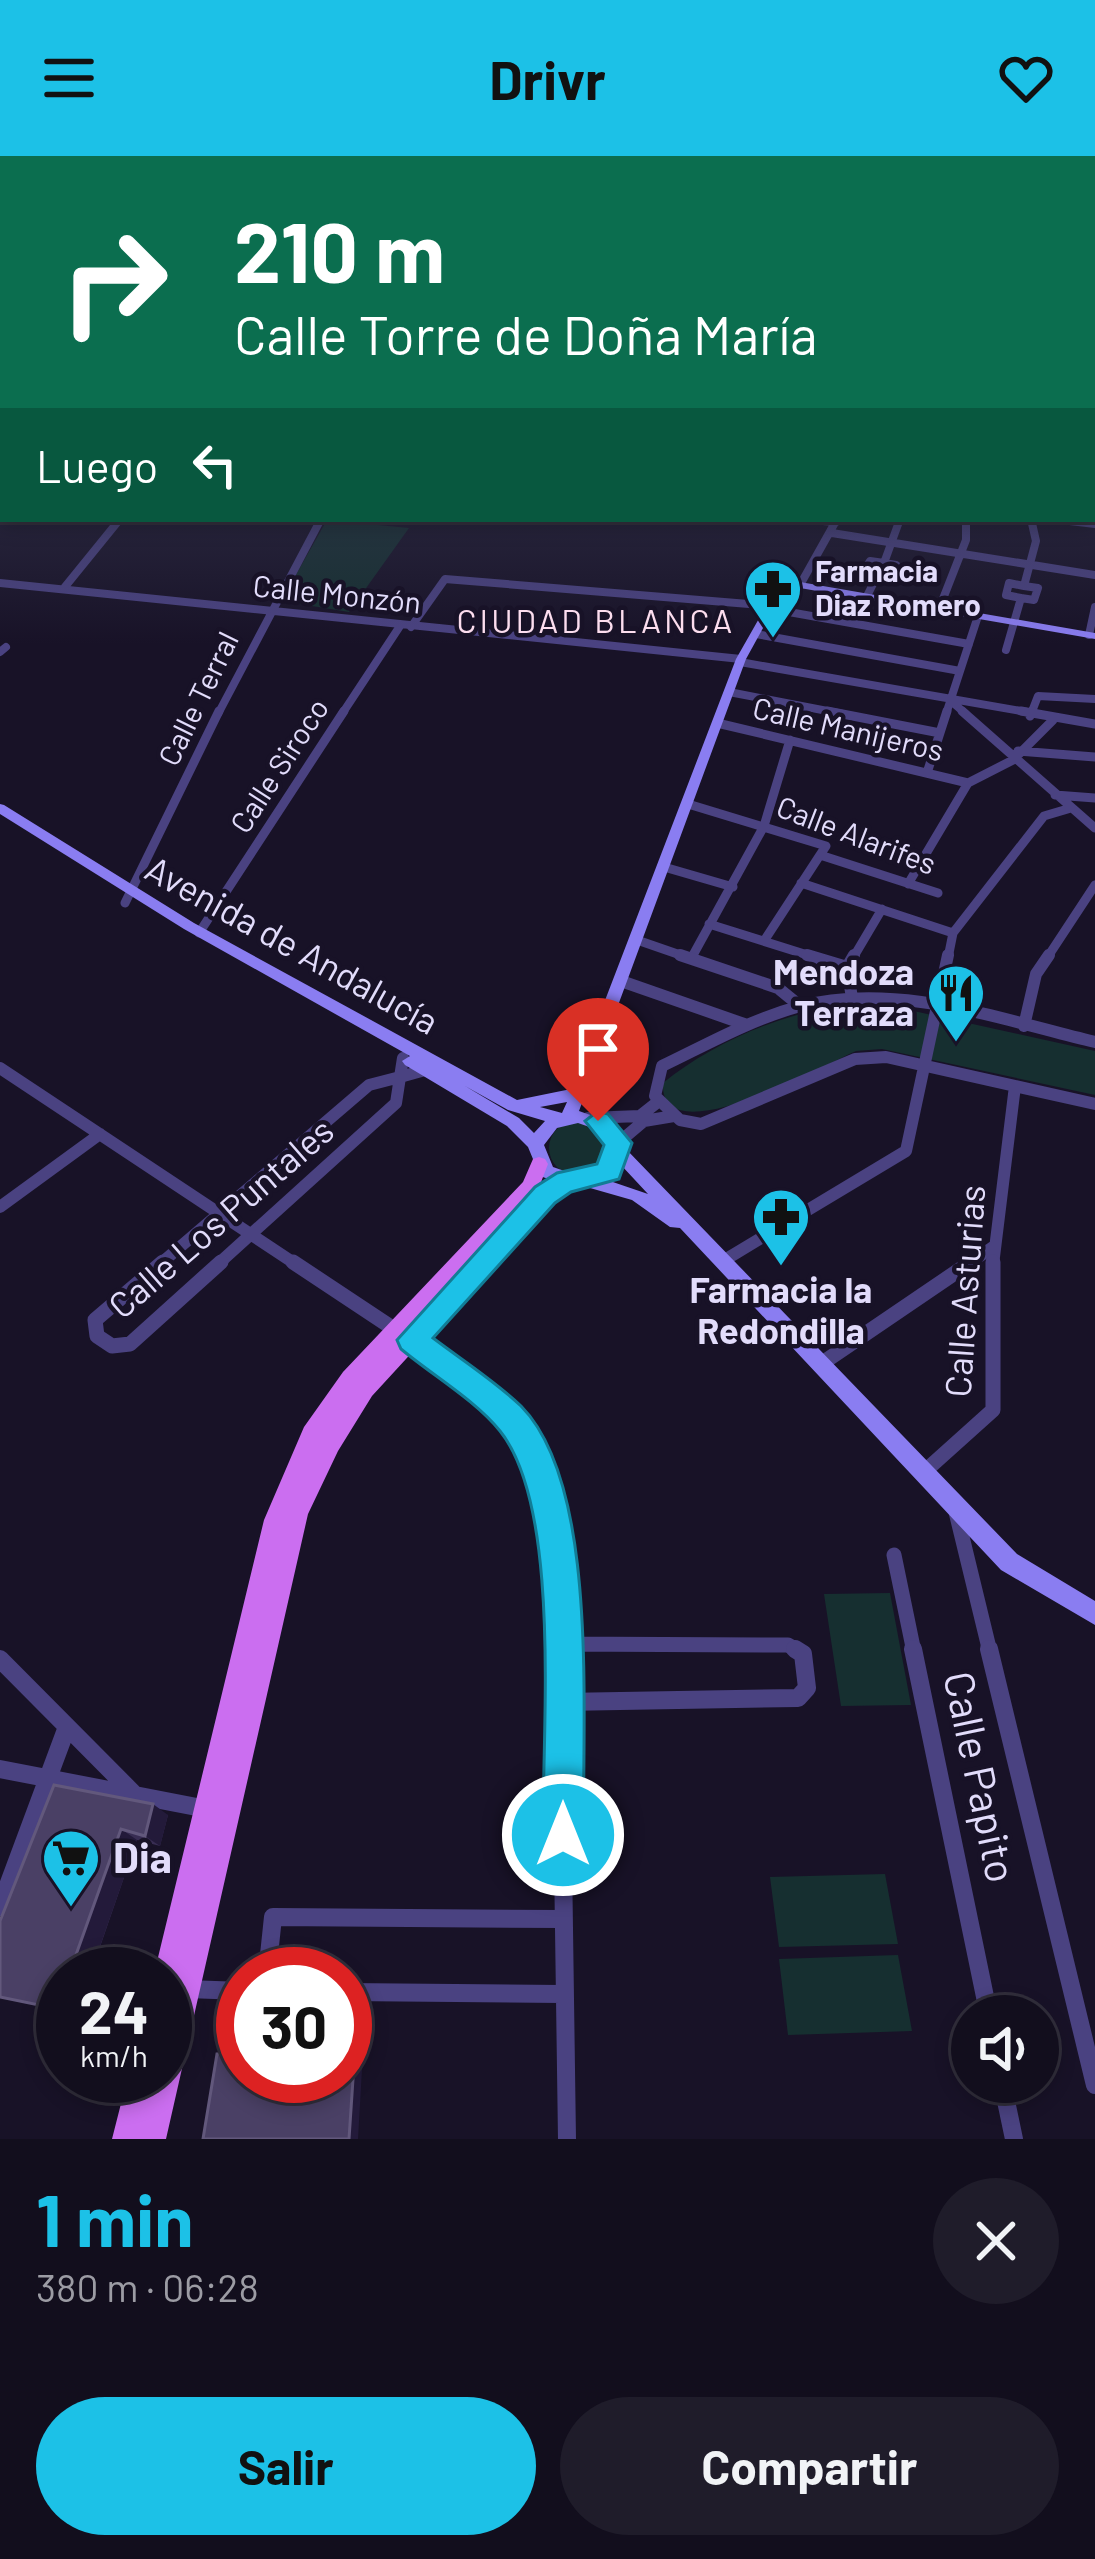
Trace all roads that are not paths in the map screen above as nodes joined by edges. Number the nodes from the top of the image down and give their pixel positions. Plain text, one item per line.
1 (118, 522) edge
2 (319, 522) edge
3 (836, 522) edge
4 (899, 522) edge
5 (966, 522) edge
6 (1032, 522) edge
7 (832, 533) junction
8 (893, 543) junction
9 (961, 554) junction
10 (1030, 565) junction
11 (1095, 575) edge
12 (0, 583) edge
13 (800, 585) junction
14 (1024, 586) junction
15 (64, 587) junction
16 (867, 596) junction
17 (1021, 598) junction
18 (1095, 607) edge
19 (773, 608) junction
20 (939, 609) junction
21 (268, 611) junction
22 (978, 616) junction
23 (1012, 622) junction
24 (405, 627) junction
25 (756, 634) junction
26 (1092, 635) edge
27 (969, 644) junction
28 (1006, 650) dead end
29 (740, 661) junction
30 (960, 671) junction
31 (729, 692) junction
32 (1095, 699) edge
33 (951, 700) junction
34 (1030, 716) junction
35 (1052, 720) junction
36 (717, 723) junction
37 (1095, 724) edge
38 (940, 733) junction
39 (790, 740) junction
40 (1002, 749) junction
41 (1022, 751) junction
42 (1095, 757) edge
43 (1013, 760) junction
44 (927, 773) junction
45 (968, 783) junction
46 (1055, 795) junction
47 (1095, 798) edge
48 (688, 805) junction
49 (0, 808) edge
50 (1071, 808) junction
51 (0, 822) edge
52 (764, 826) junction
53 (1095, 828) edge
54 (820, 855) junction
55 (664, 867) junction
56 (801, 883) junction
57 (908, 884) junction
58 (1095, 885) edge
59 (733, 887) junction
60 (938, 893) dead end
61 (128, 898) junction
62 (882, 909) junction
63 (710, 924) junction
64 (952, 932) junction
65 (199, 933) junction
66 (637, 940) junction
67 (764, 941) junction
68 (692, 957) junction
69 (847, 967) junction
70 (621, 981) junction
71 (852, 998) junction
72 (800, 1006) junction
73 (938, 1007) junction
74 (748, 1025) junction
75 (1024, 1026) junction
76 (1095, 1042) edge
77 (403, 1058) junction
78 (925, 1066) junction
79 (0, 1068) edge
80 (425, 1070) junction
81 (395, 1081) junction
82 (1015, 1086) junction
83 (578, 1094) junction
84 (659, 1101) junction
85 (1095, 1105) edge
86 (514, 1106) junction
87 (674, 1116) junction
88 (572, 1118) junction
89 (100, 1134) junction
90 (619, 1148) junction
91 (537, 1154) junction
92 (576, 1181) junction
93 (0, 1207) edge
94 (220, 1214) junction
95 (251, 1234) junction
96 (706, 1244) junction
97 (993, 1246) junction
98 (722, 1261) junction
99 (405, 1335) junction
100 (821, 1364) junction
101 (924, 1472) junction
102 (955, 1505) junction
103 (895, 1555) dead end
104 (1095, 1615) edge
105 (561, 1644) junction
106 (0, 1660) edge
107 (563, 1702) junction
108 (67, 1727) junction
109 (0, 1769) edge
110 (48, 1778) junction
111 (135, 1795) junction
112 (208, 1810) junction
113 (0, 1907) edge
114 (562, 1918) junction
115 (183, 1947) edge
116 (186, 1947) edge
117 (270, 1947) edge
118 (372, 1992) edge
119 (562, 1994) junction
120 (985, 1995) edge
121 (1095, 2085) edge
122 (137, 2103) edge
123 (157, 2103) edge
124 (1006, 2103) edge
125 (128, 2139) edge
126 (151, 2139) edge
127 (567, 2139) edge
128 (1014, 2139) edge

1 - 15 street
2 - 21 street, Calle Terral
3 - 7 street
4 - 8 street
5 - 9 street
6 - 10 street
7 - 8 street
7 - 13 street
8 - 9 street
8 - 16 street
9 - 10 street
9 - 20 street
10 - 11 street
10 - 14 street
12 - 15 street, Calle Monzón
13 - 16 main road
13 - 19 main road
14 - 17 street
14 - 17 street
15 - 21 street, Calle Monzón
16 - 20 main road
17 - 23 street
18 - 26 street
19 - 24 street, Calle Siroco
19 - 25 main road
19 - 27 street
20 - 22 main road
21 - 24 street, Calle Monzón
21 - 61 street, Calle Terral
22 - 23 main road
22 - 27 street
23 - 26 main road
23 - 28 street
24 - 29 street, Calle Monzón
24 - 65 street, Calle Siroco
25 - 29 main road
25 - 30 street
27 - 30 street
29 - 31 main road
29 - 33 street, Calle Monzón
30 - 33 street
31 - 36 main road
31 - 38 street
32 - 34 street
33 - 34 street, Calle Monzón
33 - 38 street
33 - 40 street
34 - 35 street, Calle Monzón
35 - 37 street, Calle Monzón
35 - 41 street
36 - 39 street, Calle Manijeros
36 - 48 main road
38 - 44 street
39 - 44 street, Calle Manijeros
39 - 52 street
40 - 41 street
40 - 43 street
41 - 42 street
41 - 43 street
43 - 45 street
43 - 46 street
44 - 45 street, Calle Manijeros
45 - 57 street
46 - 47 street
46 - 50 street
48 - 52 street, Calle Alarifes
48 - 55 main road
49 - 61 main road, Avenida de Andalucía
50 - 53 street
50 - 64 street
51 - 61 main road, Avenida de Andalucía
52 - 54 street, Calle Alarifes
52 - 59 street
54 - 56 street
54 - 57 street, Calle Alarifes
55 - 59 street
55 - 66 main road
56 - 62 street
56 - 67 street
57 - 60 street, Calle Alarifes
58 - 75 street
59 - 63 street
61 - 65 main road, Avenida de Andalucía
61 - 77 main road, Avenida de Andalucía
62 - 64 street
62 - 69 street
63 - 67 street
63 - 68 street
64 - 73 street
65 - 86 main road, Avenida de Andalucía
66 - 68 street
66 - 70 main road
67 - 69 street
68 - 72 street
69 - 71 street
70 - 74 street
70 - 83 main road
71 - 72 street
71 - 73 street
72 - 74 street
73 - 75 street
73 - 78 street
74 - 84 street
75 - 76 street
77 - 80 main road, Avenida de Andalucía
77 - 81 street
78 - 82 street
78 - 87 street
78 - 98 street
79 - 89 street
80 - 81 street
80 - 91 main road, Avenida de Andalucía
81 - 94 street, Calle Los Puntales
81 - 95 street, Calle Los Puntales
82 - 85 street
82 - 97 street, Calle Asturias
83 - 86 main road
83 - 88 main road
84 - 87 street
84 - 88 street
86 - 88 main road, Avenida de Andalucía
87 - 90 street
88 - 90 main road
88 - 91 main road
89 - 93 street
89 - 94 street
90 - 92 main road
90 - 96 main road
91 - 92 main road
91 - 99 main road
92 - 96 main road
92 - 99 main road
94 - 95 street
94 - 95 street, Calle Los Puntales
95 - 99 street
96 - 98 main road
97 - 100 street
97 - 101 street, Calle Asturias
98 - 100 main road
99 - 105 street
99 - 112 main road
99 - 116 main road
100 - 101 main road
101 - 102 main road
102 - 104 main road
102 - 121 street
103 - 120 street, Calle Papito
105 - 107 street
105 - 107 street
106 - 108 street
107 - 114 street
108 - 110 street
108 - 111 street
109 - 110 street
110 - 111 street
110 - 113 street
111 - 112 street
112 - 115 main road
114 - 117 street
114 - 119 street
118 - 119 street
119 - 127 street
122 - 125 main road
123 - 126 main road
124 - 128 street

